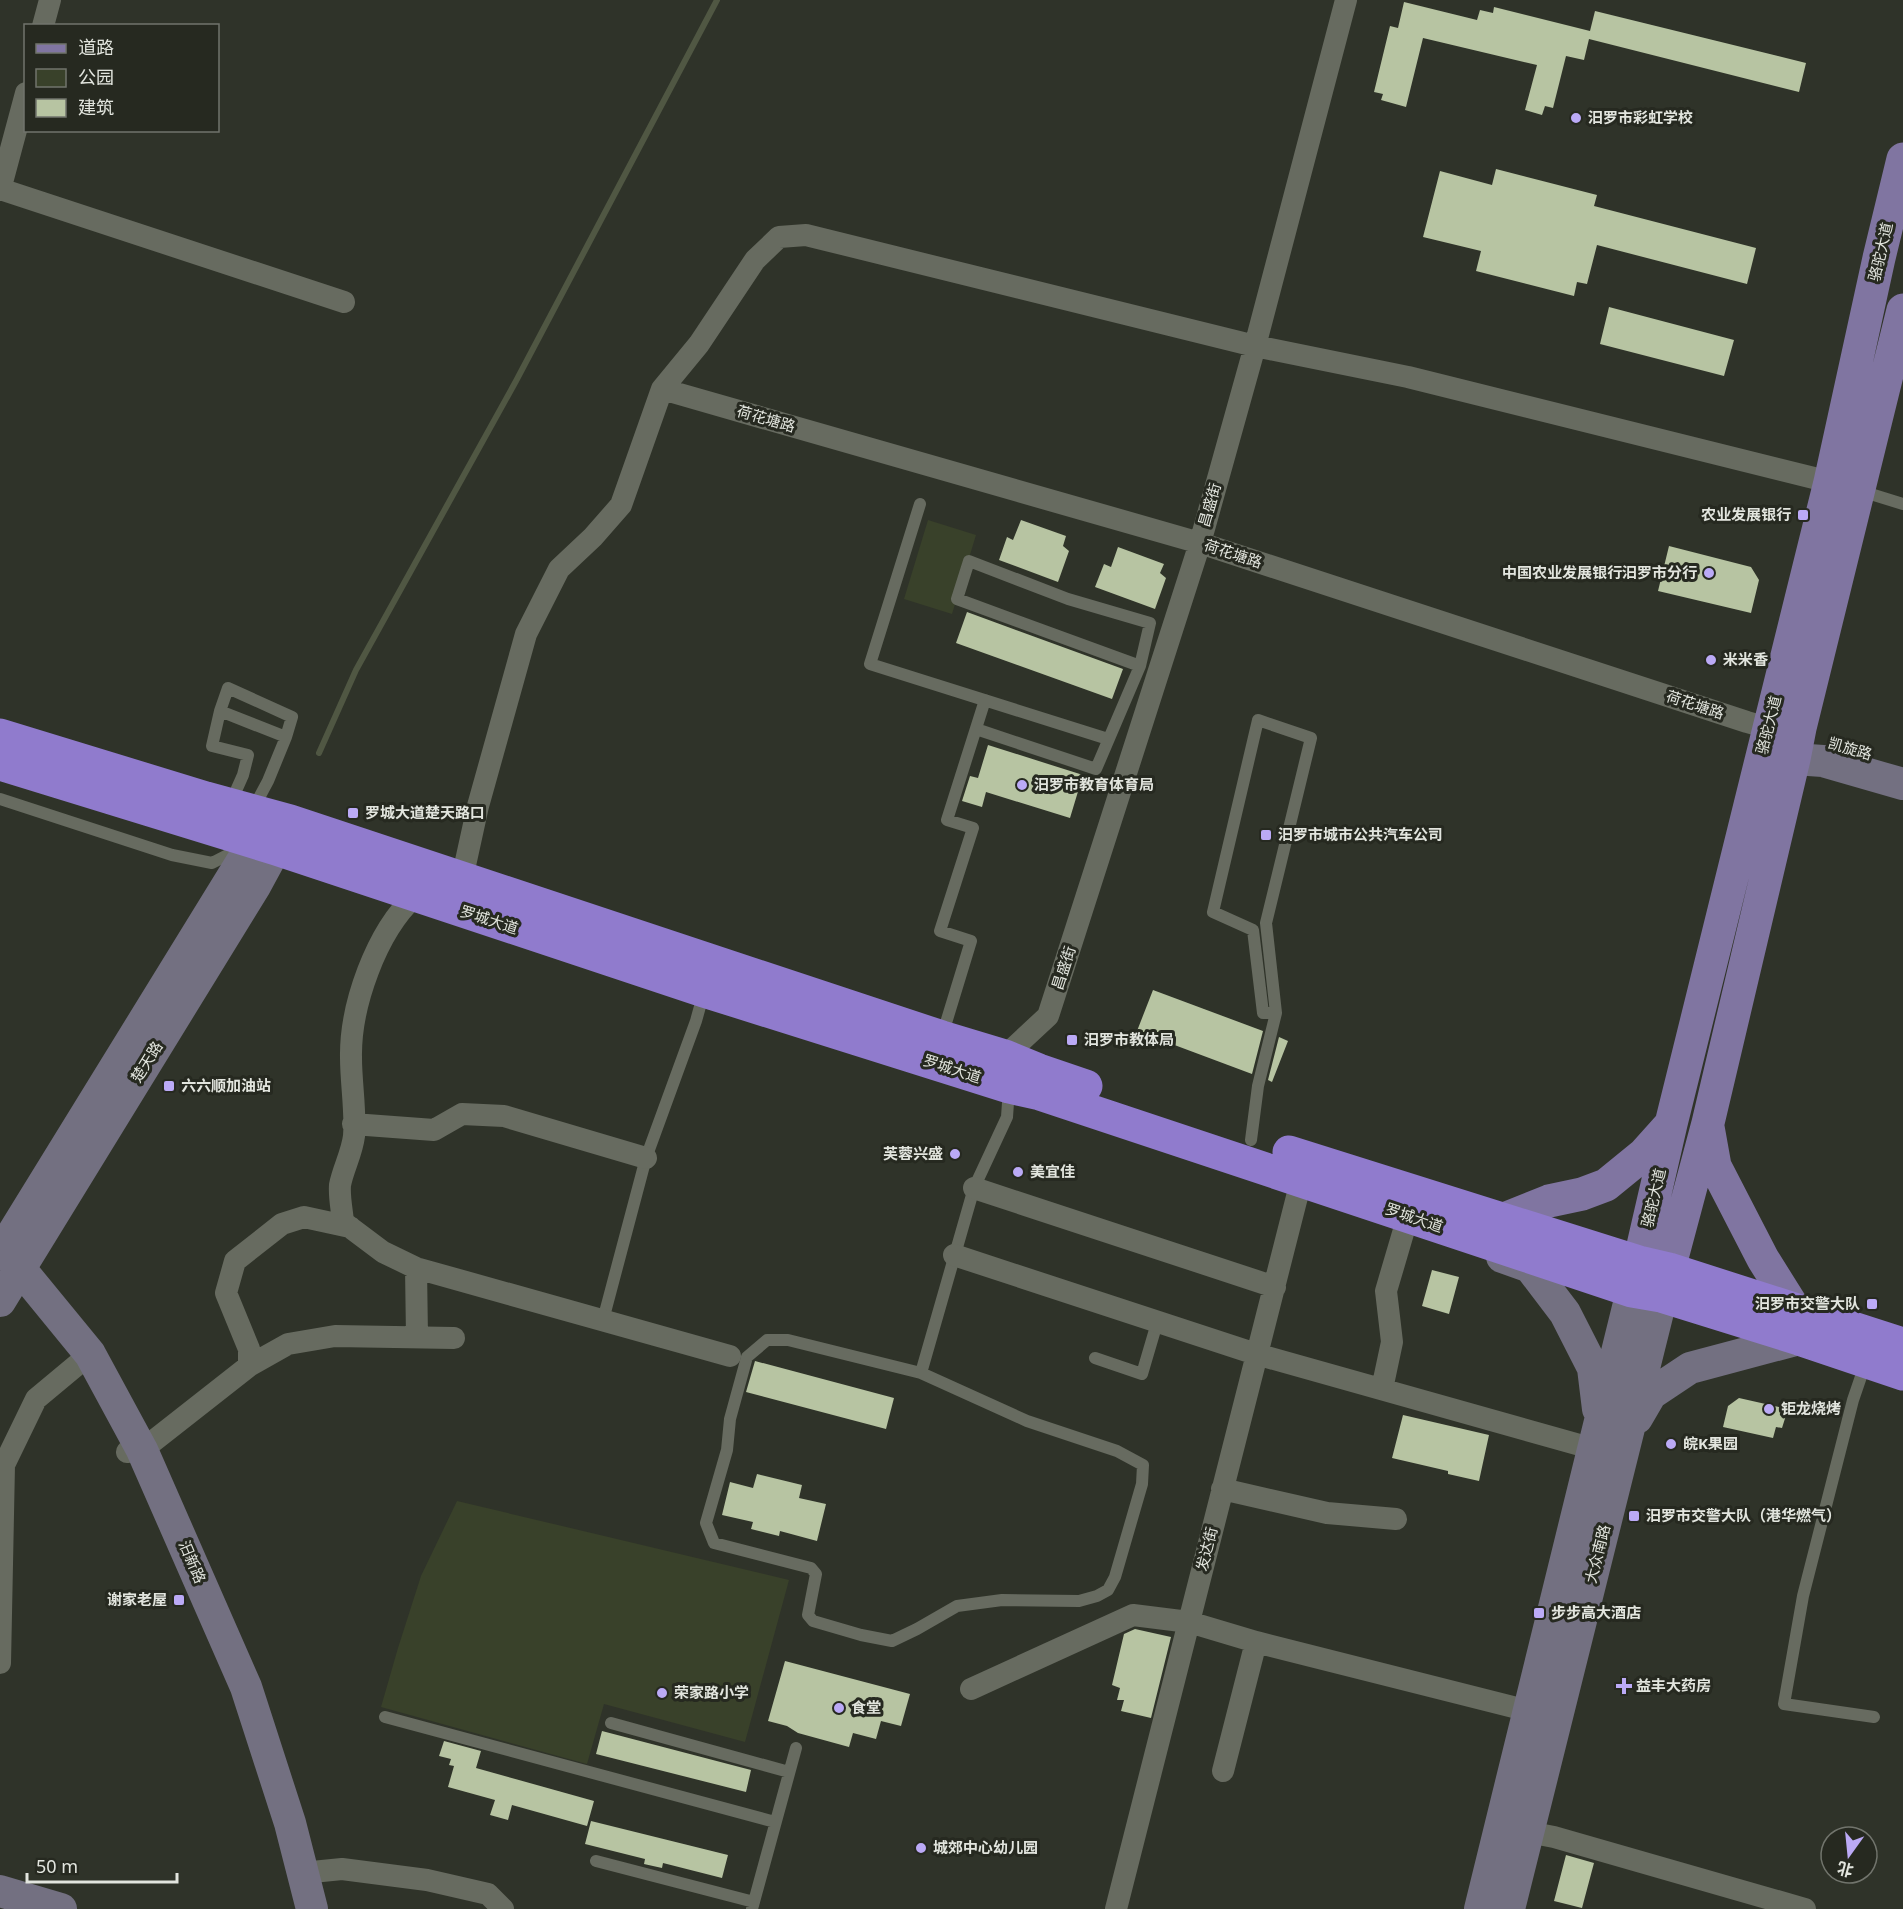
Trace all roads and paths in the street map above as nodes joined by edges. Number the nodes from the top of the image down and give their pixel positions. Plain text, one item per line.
1 (50, 0) edge
2 (1346, 0) edge
3 (44, 24) edge
4 (24, 100) edge
5 (1903, 159) edge
6 (0, 189) edge
7 (344, 302) dead end
8 (1903, 310) edge
9 (1255, 346) junction
10 (662, 389) junction
11 (1845, 486) junction
12 (920, 504) dead end
13 (1903, 504) edge
14 (1200, 543) junction
15 (1140, 666) junction
16 (985, 700) junction
17 (220, 711) junction
18 (1768, 728) junction
19 (976, 729) junction
20 (0, 735) edge
21 (286, 737) junction
22 (1108, 739) junction
23 (1797, 744) junction
24 (0, 764) edge
25 (1903, 764) edge
26 (1903, 784) edge
27 (0, 799) edge
28 (262, 824) junction
29 (462, 879) junction
30 (415, 896) junction
31 (704, 991) junction
32 (1275, 1013) junction
33 (942, 1037) junction
34 (1007, 1071) junction
35 (1708, 1123) junction
36 (353, 1124) junction
37 (1671, 1124) junction
38 (1251, 1140) junction
39 (646, 1158) junction
40 (1269, 1169) junction
41 (974, 1188) junction
42 (1299, 1189) junction
43 (1504, 1219) junction
44 (1406, 1223) junction
45 (350, 1227) junction
46 (954, 1256) junction
47 (416, 1268) junction
48 (5, 1273) edge
49 (1650, 1280) junction
50 (1275, 1287) junction
51 (603, 1320) junction
52 (1157, 1323) junction
53 (1797, 1324) junction
54 (417, 1337) junction
55 (454, 1338) dead end
56 (1903, 1344) edge
57 (1256, 1354) junction
58 (730, 1356) dead end
59 (85, 1358) junction
60 (1095, 1358) dead end
61 (1866, 1362) junction
62 (249, 1366) junction
63 (921, 1373) junction
64 (1903, 1374) edge
65 (1382, 1389) junction
66 (1608, 1436) junction
67 (134, 1451) junction
68 (1222, 1489) junction
69 (1396, 1519) dead end
70 (1189, 1622) junction
71 (1256, 1642) junction
72 (0, 1663) edge
73 (971, 1689) dead end
74 (1529, 1711) junction
75 (385, 1717) dead end
76 (1874, 1717) dead end
77 (611, 1723) dead end
78 (796, 1748) dead end
79 (1223, 1771) dead end
80 (789, 1772) junction
81 (775, 1822) junction
82 (1528, 1832) junction
83 (596, 1861) dead end
84 (302, 1873) junction
85 (0, 1891) edge
86 (753, 1906) edge
87 (61, 1909) edge
88 (294, 1909) edge
89 (312, 1909) edge
90 (503, 1909) edge
91 (1116, 1909) edge
92 (1480, 1909) edge
93 (1509, 1909) edge
94 (1805, 1909) edge

1 - 3 street
2 - 9 street, 昌盛街
4 - 6 street
5 - 11 main road, 骆驼大道
6 - 7 street
8 - 11 main road, 骆驼大道
9 - 10 street
9 - 11 street
9 - 14 street, 昌盛街
10 - 14 street, 荷花塘路
10 - 29 street
11 - 13 lane
11 - 18 main road, 骆驼大道
11 - 23 main road, 骆驼大道
12 - 16 lane
14 - 18 street, 荷花塘路
14 - 34 street, 昌盛街
15 - 15 lane
15 - 22 lane
16 - 19 lane
16 - 22 lane
17 - 21 lane
17 - 21 lane
17 - 28 lane
18 - 23 main road
18 - 37 main road, 骆驼大道
19 - 22 lane
19 - 33 lane
20 - 28 highway, 罗城大道
21 - 28 lane
23 - 25 main road, 凯旋路
23 - 26 main road
23 - 35 main road, 骆驼大道
24 - 28 highway, 罗城大道
27 - 28 lane
28 - 29 highway, 罗城大道
28 - 30 highway, 罗城大道
28 - 48 main road, 楚天路
29 - 33 highway, 罗城大道
30 - 31 highway, 罗城大道
30 - 36 street
31 - 34 highway, 罗城大道
31 - 39 lane
32 - 32 lane
32 - 38 lane
33 - 34 highway, 罗城大道
34 - 38 highway, 罗城大道
34 - 40 highway, 罗城大道
34 - 41 lane
35 - 49 main road, 骆驼大道
35 - 53 main road
36 - 39 street
36 - 45 street
37 - 43 main road
37 - 49 main road, 骆驼大道
38 - 43 highway, 罗城大道
39 - 51 lane
40 - 42 main road
40 - 49 highway, 罗城大道
41 - 46 lane
41 - 50 street
42 - 44 main road
42 - 50 street, 发达街
43 - 49 highway, 罗城大道
44 - 65 street
44 - 66 main road
45 - 47 street
45 - 62 street
46 - 52 street
46 - 63 lane
47 - 51 street
47 - 54 street
48 - 59 main road, 汨新路
49 - 53 highway, 罗城大道
49 - 66 main road, 大众南路
50 - 57 street, 发达街
51 - 58 street
52 - 57 street
52 - 60 lane
53 - 56 highway, 罗城大道
53 - 61 highway, 罗城大道
53 - 66 main road
54 - 55 street
54 - 62 street
57 - 65 street
57 - 68 street, 发达街
59 - 67 main road, 汨新路
59 - 72 street
61 - 64 highway, 罗城大道
61 - 76 lane
62 - 67 street
63 - 63 lane
65 - 66 street
66 - 74 main road, 大众南路
66 - 82 main road, 大众南路
67 - 84 main road, 汨新路
67 - 88 main road
68 - 69 street
68 - 70 street, 发达街
70 - 71 street
70 - 73 street
70 - 91 street, 发达街
71 - 74 street
71 - 79 street
74 - 92 main road, 大众南路
75 - 81 lane
77 - 80 lane
78 - 80 lane
80 - 81 lane
81 - 86 lane
82 - 93 main road, 大众南路
82 - 94 street
83 - 86 lane
84 - 89 main road, 汨新路
84 - 90 street
85 - 87 main road

